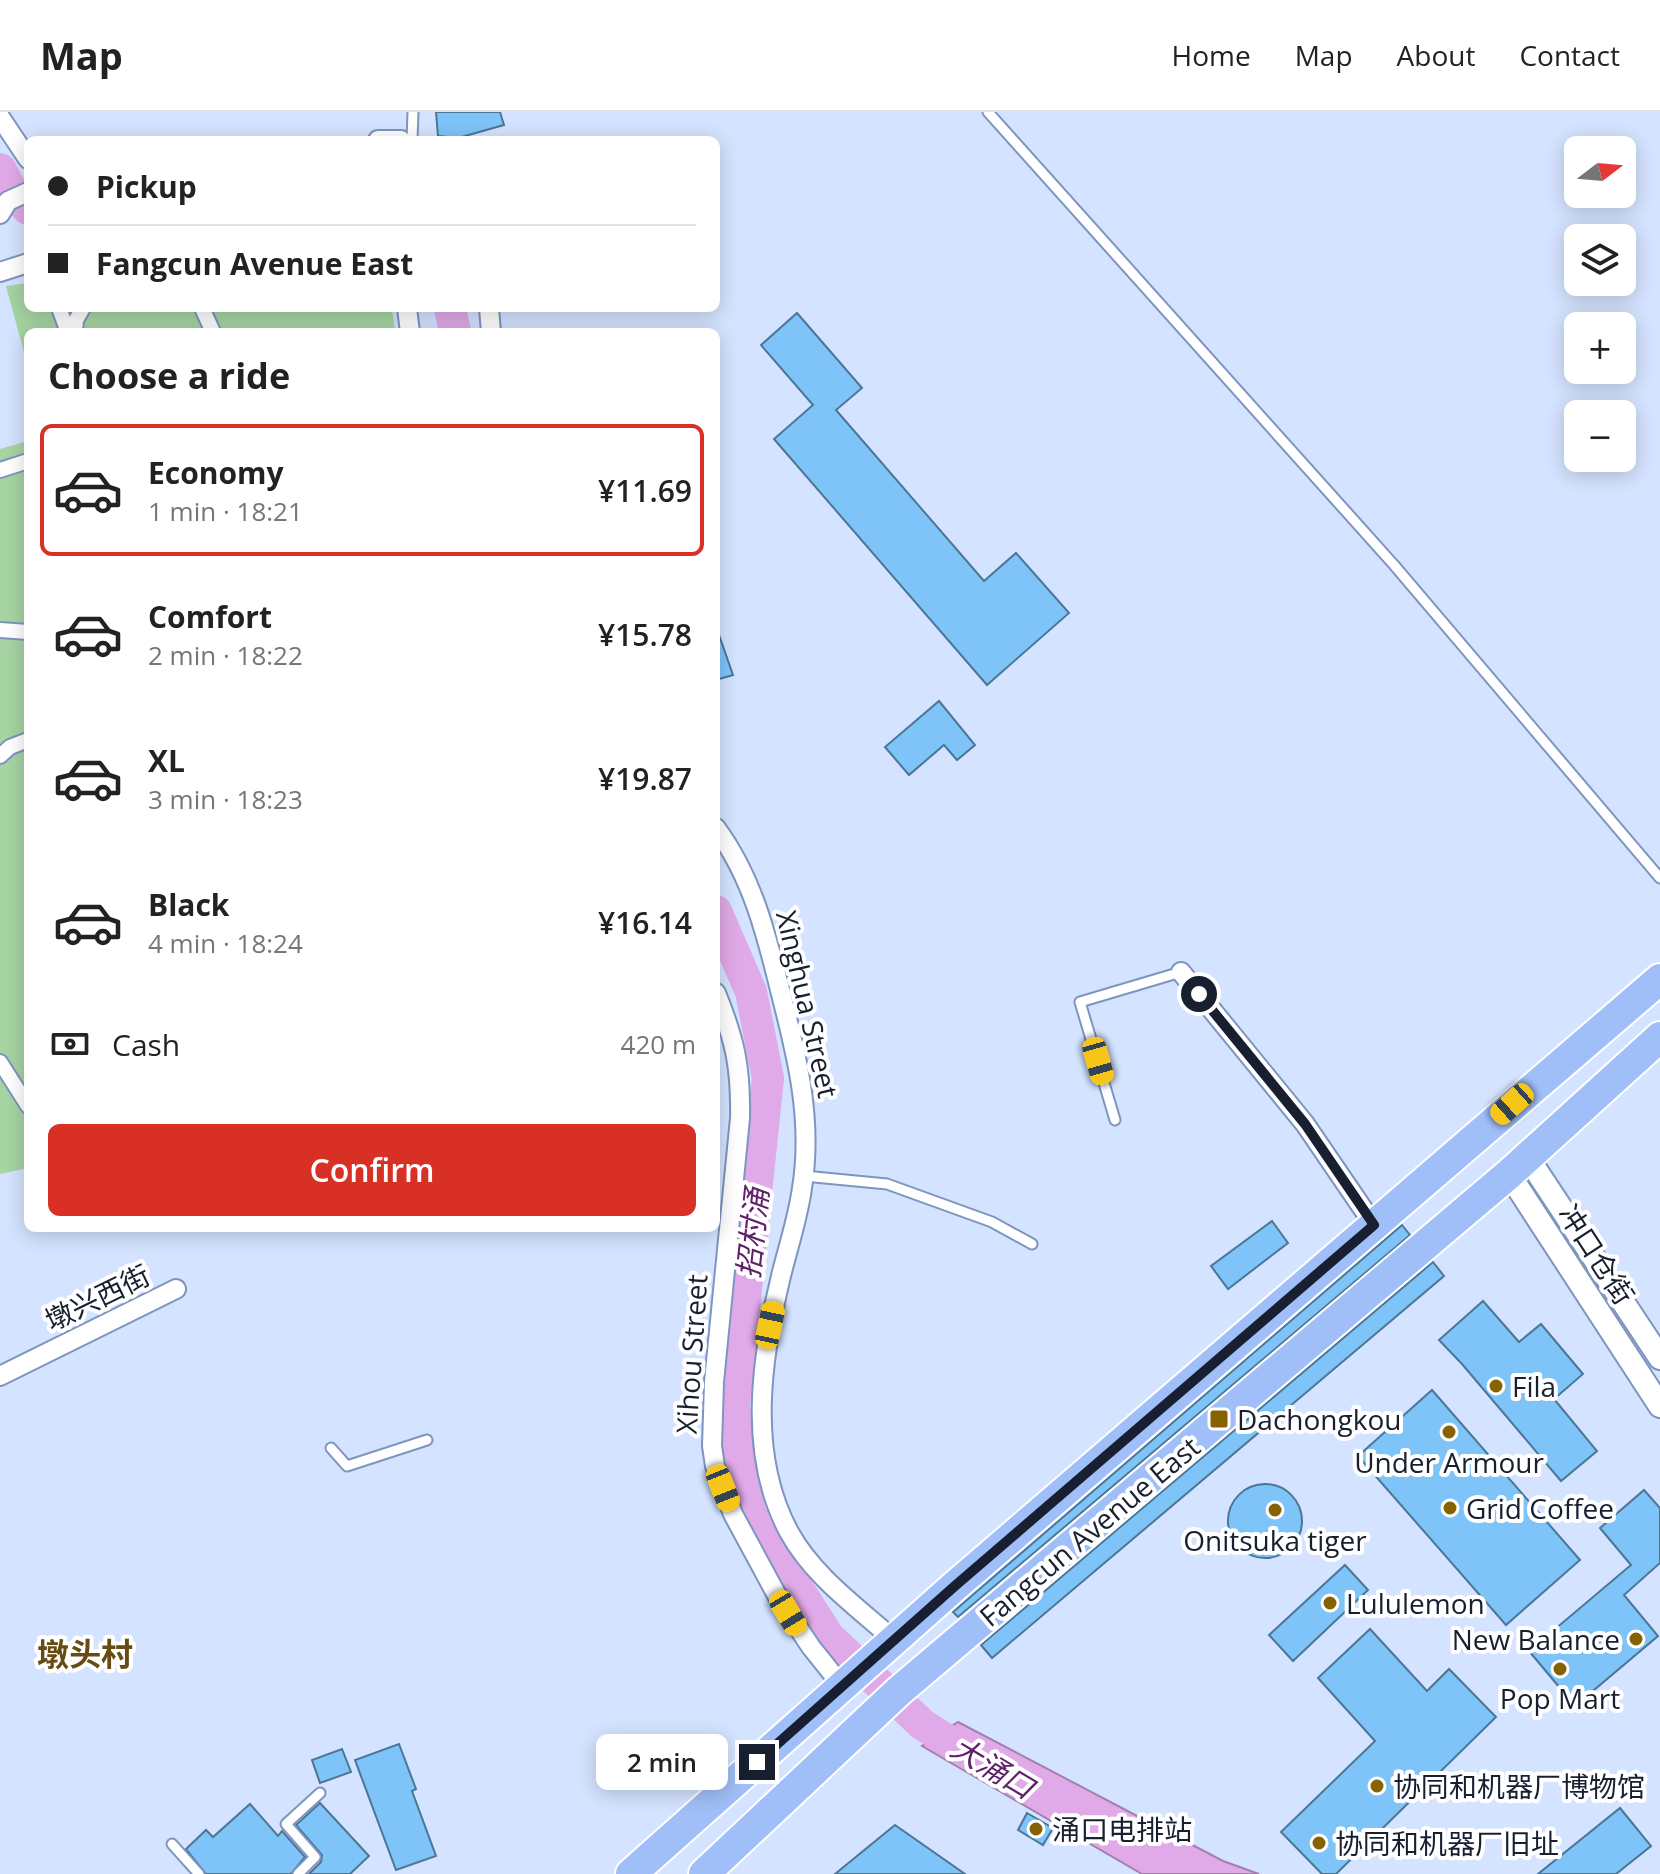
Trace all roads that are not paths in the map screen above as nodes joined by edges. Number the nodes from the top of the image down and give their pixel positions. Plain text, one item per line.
1 (413, 112) edge
2 (988, 112) edge
3 (0, 117) edge
4 (412, 136) edge
5 (24, 153) edge
6 (24, 194) edge
7 (0, 214) edge
8 (24, 264) edge
9 (0, 272) edge
10 (24, 462) edge
11 (0, 470) edge
12 (0, 630) edge
13 (24, 632) edge
14 (24, 742) edge
15 (0, 756) edge
16 (720, 834) edge
17 (1660, 878) edge
18 (1181, 972) joint
19 (1660, 979) edge
20 (720, 1004) edge
21 (1660, 1037) edge
22 (0, 1062) edge
23 (24, 1100) edge
24 (1115, 1120) dead end
25 (1518, 1166) junction
26 (804, 1176) junction
27 (1374, 1225) junction
28 (1032, 1244) dead end
29 (176, 1289) dead end
30 (1660, 1358) edge
31 (0, 1376) edge
32 (1660, 1406) edge
33 (427, 1440) dead end
34 (331, 1448) dead end
35 (894, 1640) junction
36 (856, 1675) junction
37 (320, 1793) dead end
38 (172, 1844) dead end
39 (199, 1874) edge
40 (298, 1874) edge
41 (631, 1874) edge
42 (704, 1874) edge

1 - 4 lane
2 - 17 lane
3 - 5 street
6 - 7 street
8 - 9 street
10 - 11 street
12 - 13 street
14 - 15 street
16 - 26 street, Xinghua Street
18 - 24 lane
18 - 27 street
19 - 27 highway, Fangcun Avenue East
20 - 36 street, Xihou Street
21 - 25 highway, Fangcun Avenue East
22 - 23 street
25 - 30 street, 冲口仓街
25 - 32 street, 冲口仓街
25 - 42 highway, Fangcun Avenue East
26 - 28 lane
26 - 35 street, Xinghua Street
27 - 35 highway, Fangcun Avenue East
29 - 31 street, 墩兴西街
33 - 34 lane
35 - 36 highway, Fangcun Avenue East
36 - 41 highway, Fangcun Avenue East
37 - 40 lane
38 - 39 lane

